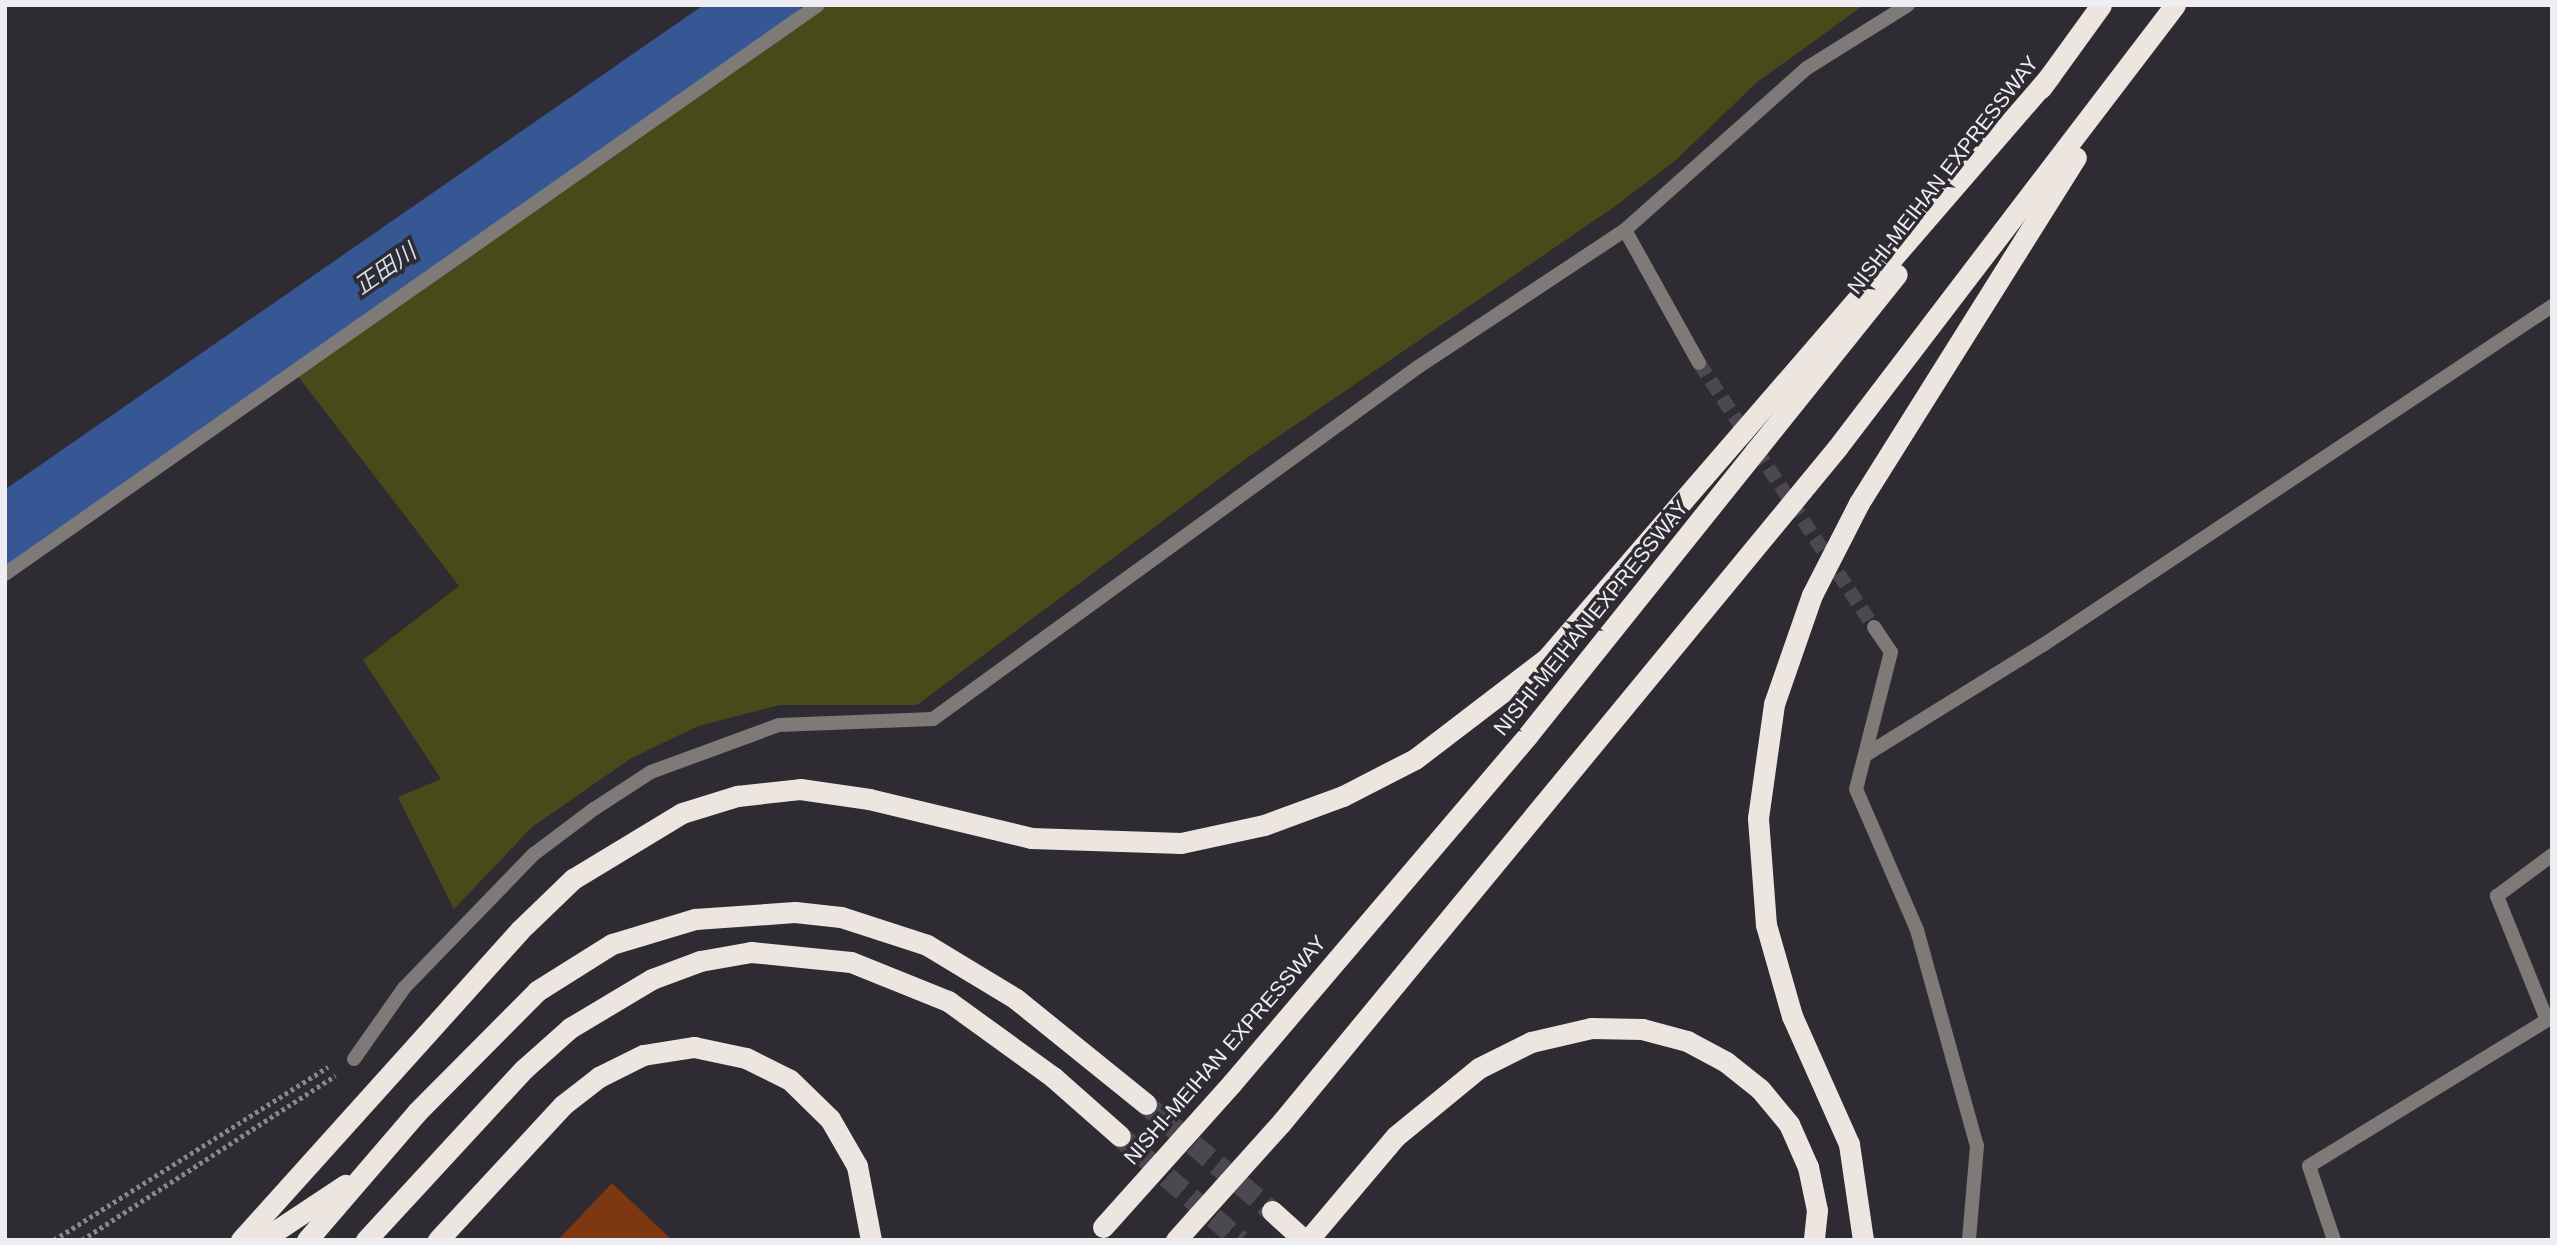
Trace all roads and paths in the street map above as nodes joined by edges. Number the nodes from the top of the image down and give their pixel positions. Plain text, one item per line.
1 (818, 5) edge
2 (1908, 5) edge
3 (2101, 5) edge
4 (2175, 5) edge
5 (2140, 54) junction
6 (2050, 76) junction
7 (1625, 230) junction
8 (2552, 306) edge
9 (1699, 363) tunnel mouth
10 (5, 574) edge
11 (1874, 626) tunnel mouth
12 (1867, 754) junction
13 (2552, 855) edge
14 (354, 1059) junction
15 (1146, 1104) tunnel mouth
16 (1120, 1136) tunnel mouth
17 (329, 1141) junction
18 (366, 1171) junction
19 (407, 1196) junction
20 (1272, 1211) tunnel mouth
21 (286, 1230) edge
22 (1097, 1233) edge
23 (439, 1236) edge
24 (54, 1240) edge
25 (82, 1240) edge
26 (242, 1240) edge
27 (262, 1240) edge
28 (307, 1240) edge
29 (366, 1240) edge
30 (383, 1240) edge
31 (871, 1240) edge
32 (1176, 1240) edge
33 (1306, 1240) edge
34 (1814, 1240) edge
35 (1863, 1240) edge
36 (1969, 1240) edge
37 (2334, 1240) edge

1 - 10 street
2 - 7 street
3 - 6 highway, NISHI-MEIHAN EXPRESSWAY
4 - 5 highway
5 - 32 highway, bridge
5 - 35 highway
6 - 17 highway
6 - 22 highway, NISHI-MEIHAN EXPRESSWAY, bridge
7 - 9 street
7 - 14 street
8 - 12 street
11 - 12 street
12 - 36 street
13 - 37 street
14 - 24 path
14 - 25 path
15 - 18 highway
16 - 19 highway
17 - 21 highway
17 - 26 highway
18 - 21 highway
18 - 28 highway
19 - 29 highway
19 - 30 highway
20 - 33 highway
21 - 27 highway
23 - 31 highway
33 - 34 highway

